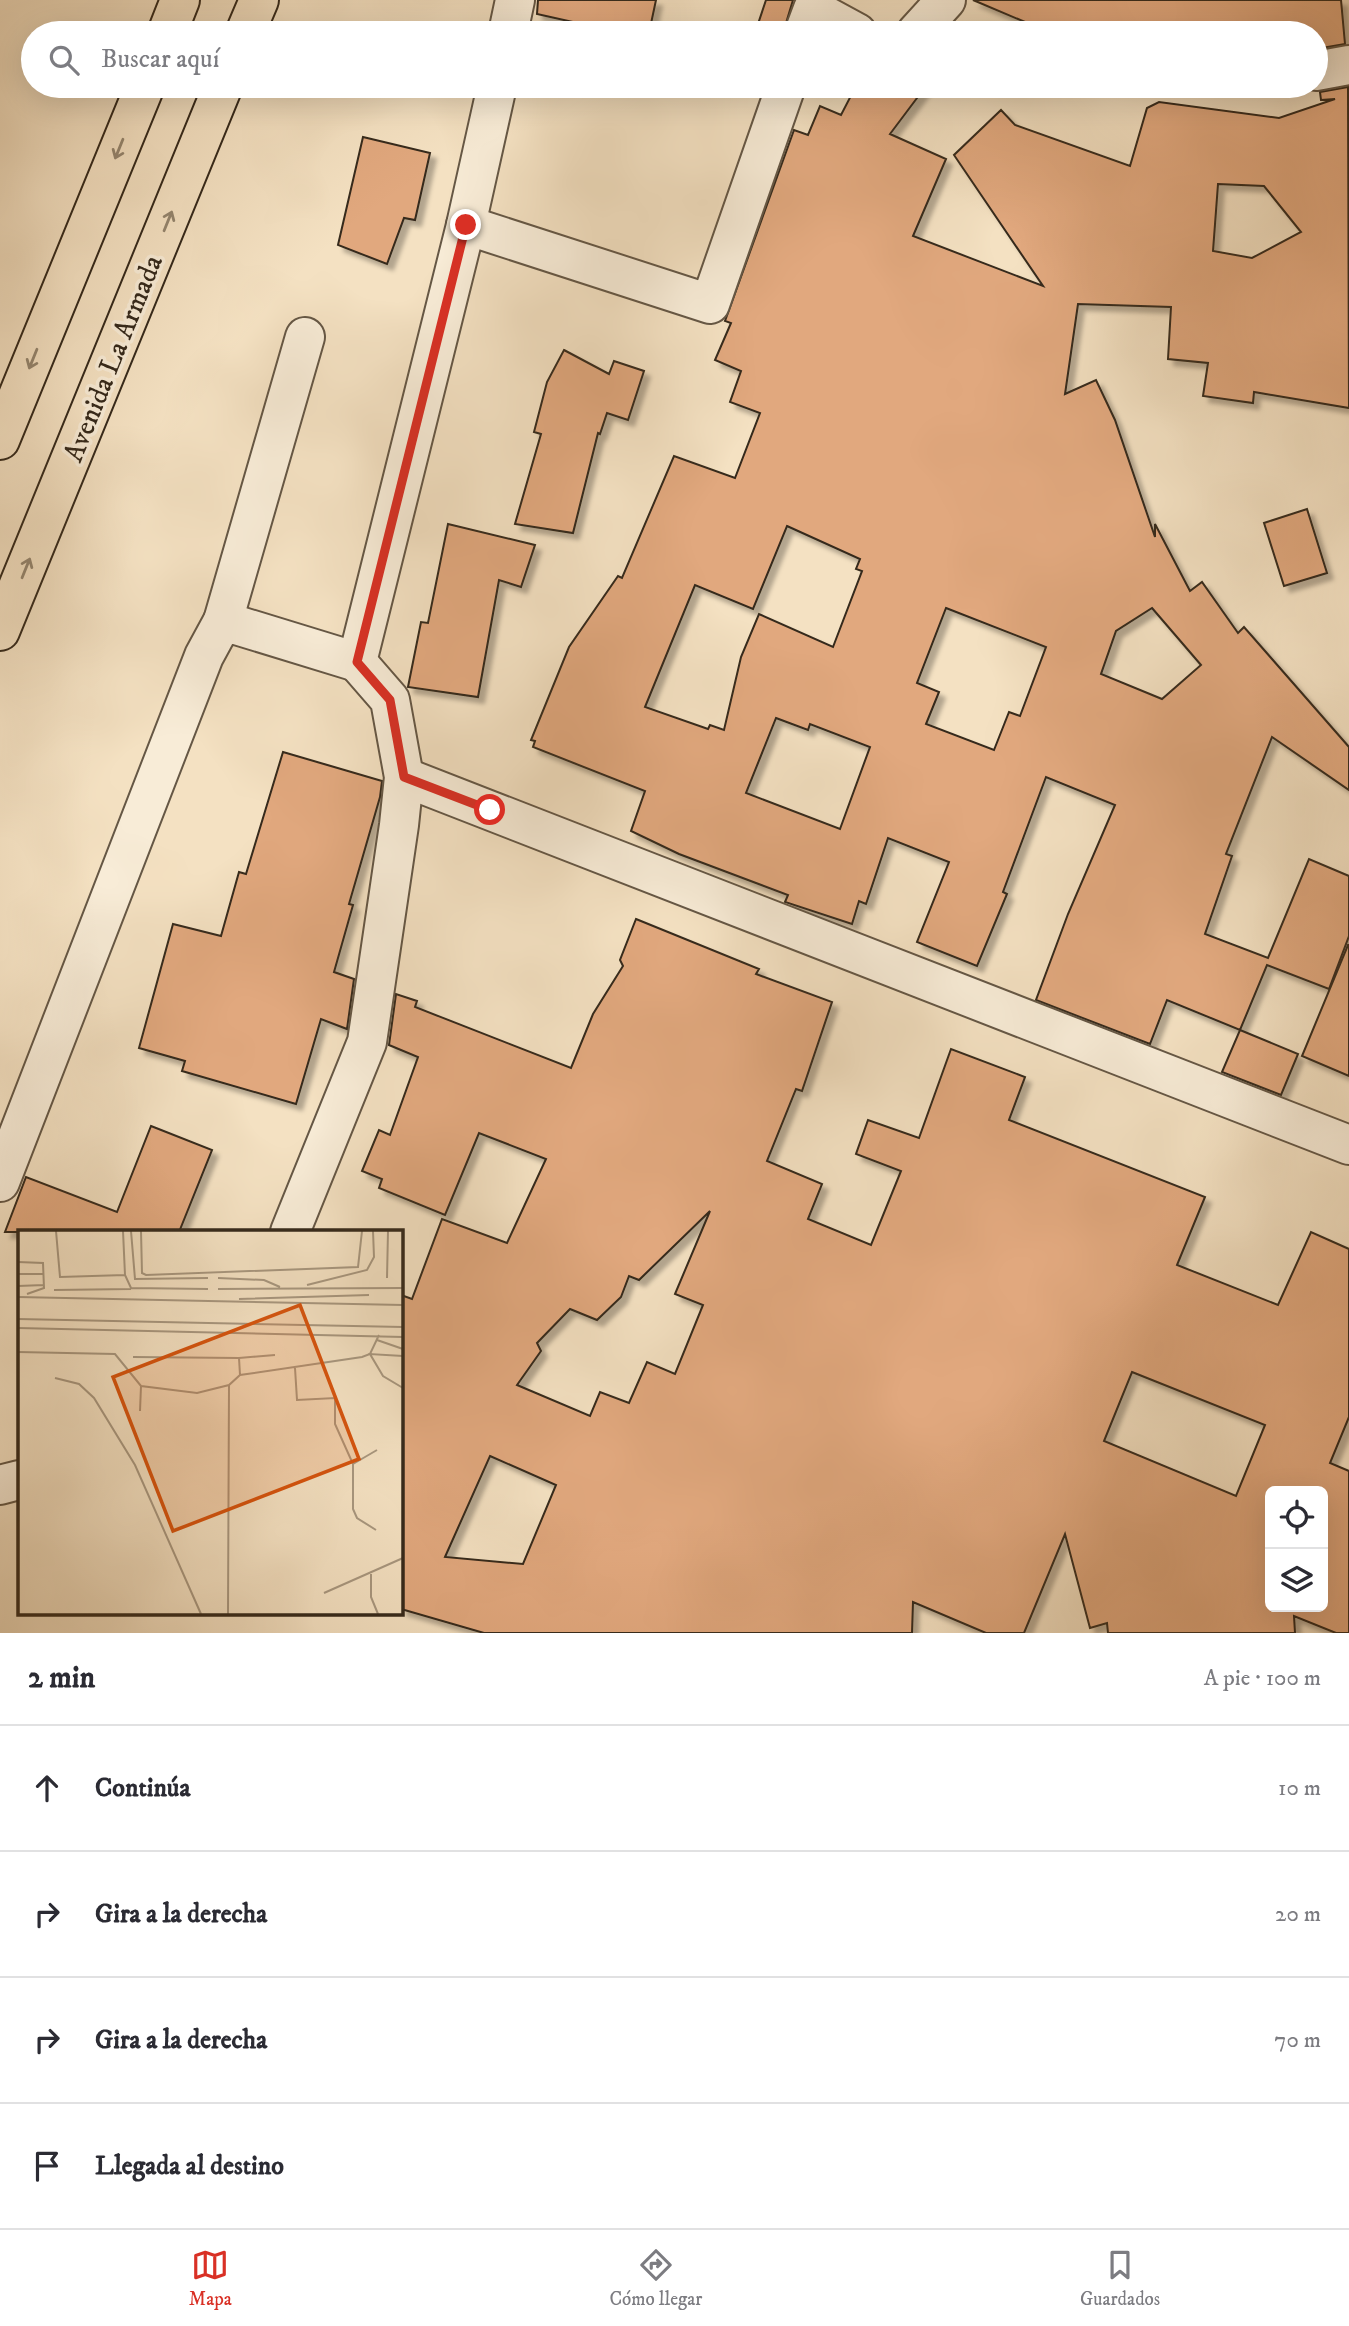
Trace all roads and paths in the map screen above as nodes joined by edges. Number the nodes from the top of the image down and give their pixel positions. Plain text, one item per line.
1 (180, 0) edge
2 (259, 0) edge
3 (516, 0) edge
4 (946, 0) edge
5 (172, 21) edge
6 (250, 21) edge
7 (511, 21) edge
8 (808, 21) edge
9 (835, 21) edge
10 (927, 21) edge
11 (1349, 65) edge
12 (1328, 69) edge
13 (140, 98) edge
14 (218, 98) edge
15 (494, 98) edge
16 (782, 98) edge
17 (466, 225) junction
18 (305, 337) dead end
19 (0, 440) edge
20 (223, 621) junction
21 (0, 631) edge
22 (357, 662) junction
23 (404, 777) junction
24 (1349, 1145) edge
25 (0, 1182) edge
26 (291, 1230) edge
27 (18, 1480) edge
28 (0, 1485) edge

1 - 5 main road
2 - 6 main road
3 - 7 street
4 - 10 street
8 - 9 street
11 - 12 street
13 -> 19 main road
21 -> 14 main road, Avenida La Armada
15 - 17 street
16 - 17 street
17 - 22 street
18 - 20 street
20 - 22 street
20 - 25 street
22 - 23 street
23 - 24 street
23 - 26 street
27 - 28 street

